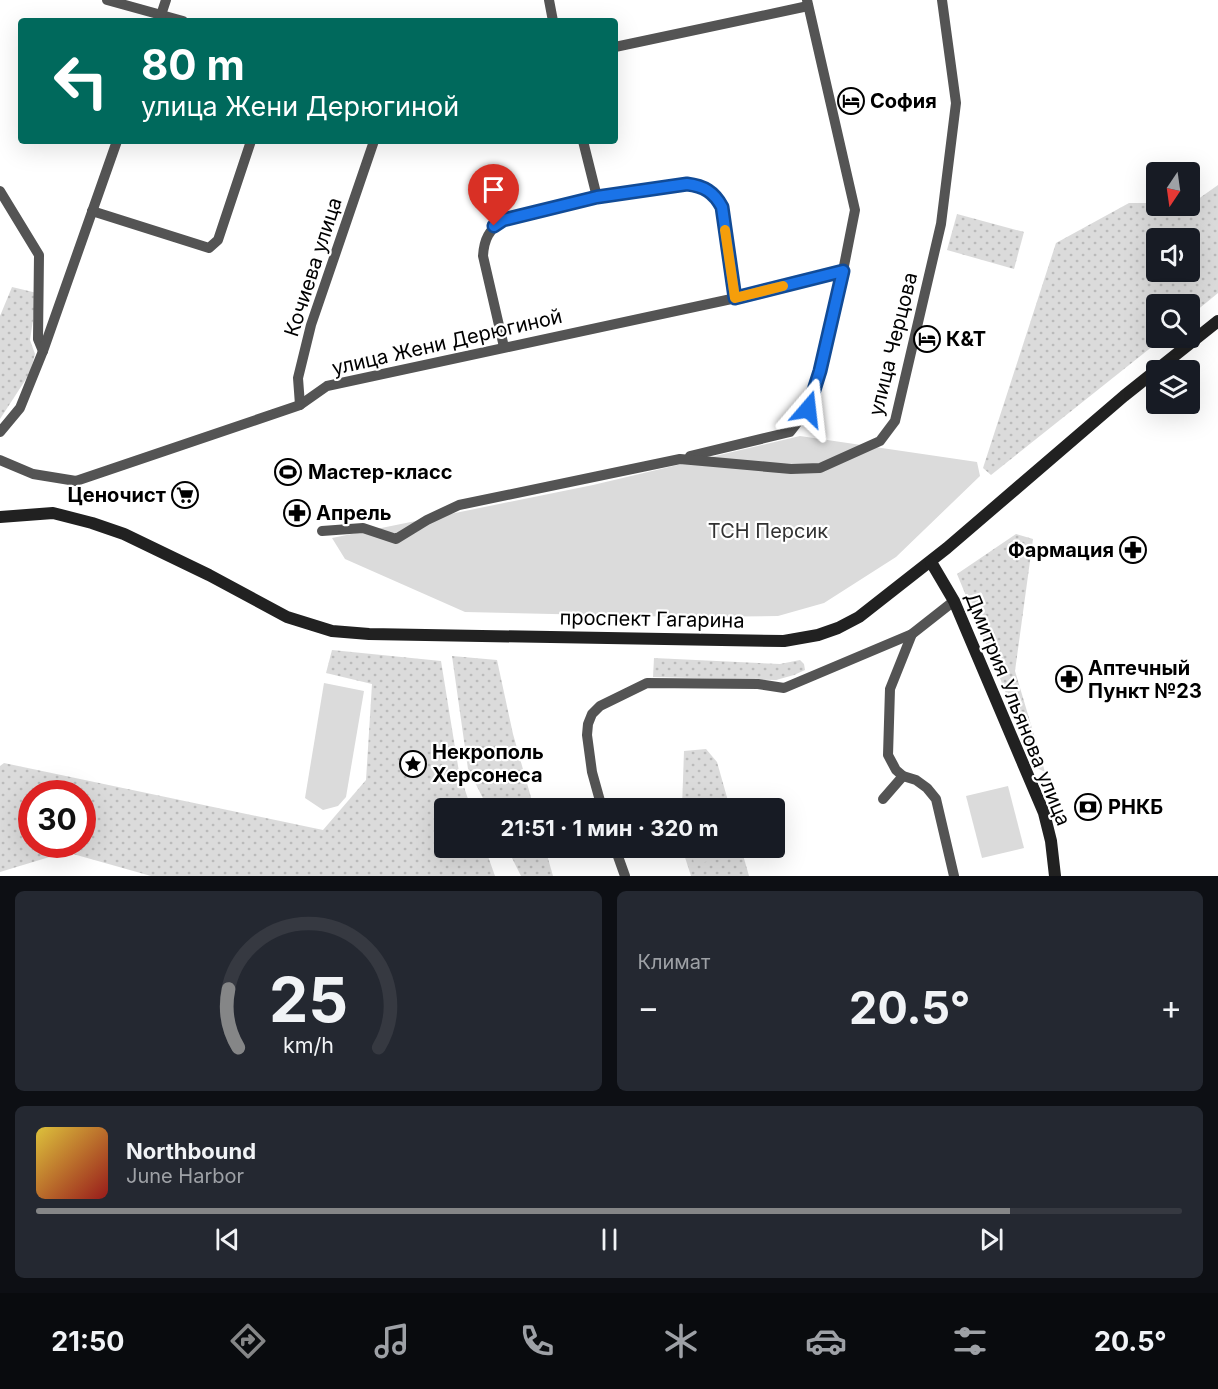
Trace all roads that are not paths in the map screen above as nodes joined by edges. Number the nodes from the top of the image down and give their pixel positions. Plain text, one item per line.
1 (107, 0) edge
2 (166, 0) edge
3 (549, 0) edge
4 (942, 0) edge
5 (807, 3) edge
6 (157, 18) edge
7 (160, 18) edge
8 (552, 18) edge
9 (618, 46) edge
10 (116, 144) edge
11 (250, 144) edge
12 (373, 144) edge
13 (584, 144) edge
14 (0, 191) edge
15 (597, 197) junction
16 (92, 211) junction
17 (843, 271) junction
18 (735, 298) junction
19 (1218, 321) edge
20 (504, 347) junction
21 (43, 351) junction
22 (300, 405) junction
23 (0, 432) edge
24 (680, 459) junction
25 (0, 460) edge
26 (0, 517) edge
27 (322, 531) dead end
28 (931, 562) junction
29 (954, 601) junction
30 (912, 634) junction
31 (903, 776) junction
32 (599, 798) edge
33 (883, 799) dead end
34 (619, 858) edge
35 (625, 876) edge
36 (954, 876) edge
37 (1055, 876) edge

1 - 6 street
2 - 7 street
3 - 8 street
4 - 24 street, улица Черцова
5 - 9 street
5 - 17 street
10 - 16 street
11 - 16 street
12 - 22 street, Кочиева улица
13 - 15 street
14 - 21 street
15 - 18 street
15 - 20 street
16 - 21 street
17 - 18 street, улица Жени Дерюгиной
17 - 24 street
18 - 20 street, улица Жени Дерюгиной
19 - 28 main road, проспект Гагарина
20 - 22 street, улица Жени Дерюгиной
21 - 23 street
22 - 25 street, улица Жени Дерюгиной
24 - 27 street, улица Черцова
26 - 28 main road, проспект Гагарина
28 - 29 main road, Дмитрия Ульянова улица
29 - 30 street
29 - 37 main road, Дмитрия Ульянова улица
30 - 31 street
30 - 32 street
31 - 33 street
31 - 36 street
34 - 35 street

